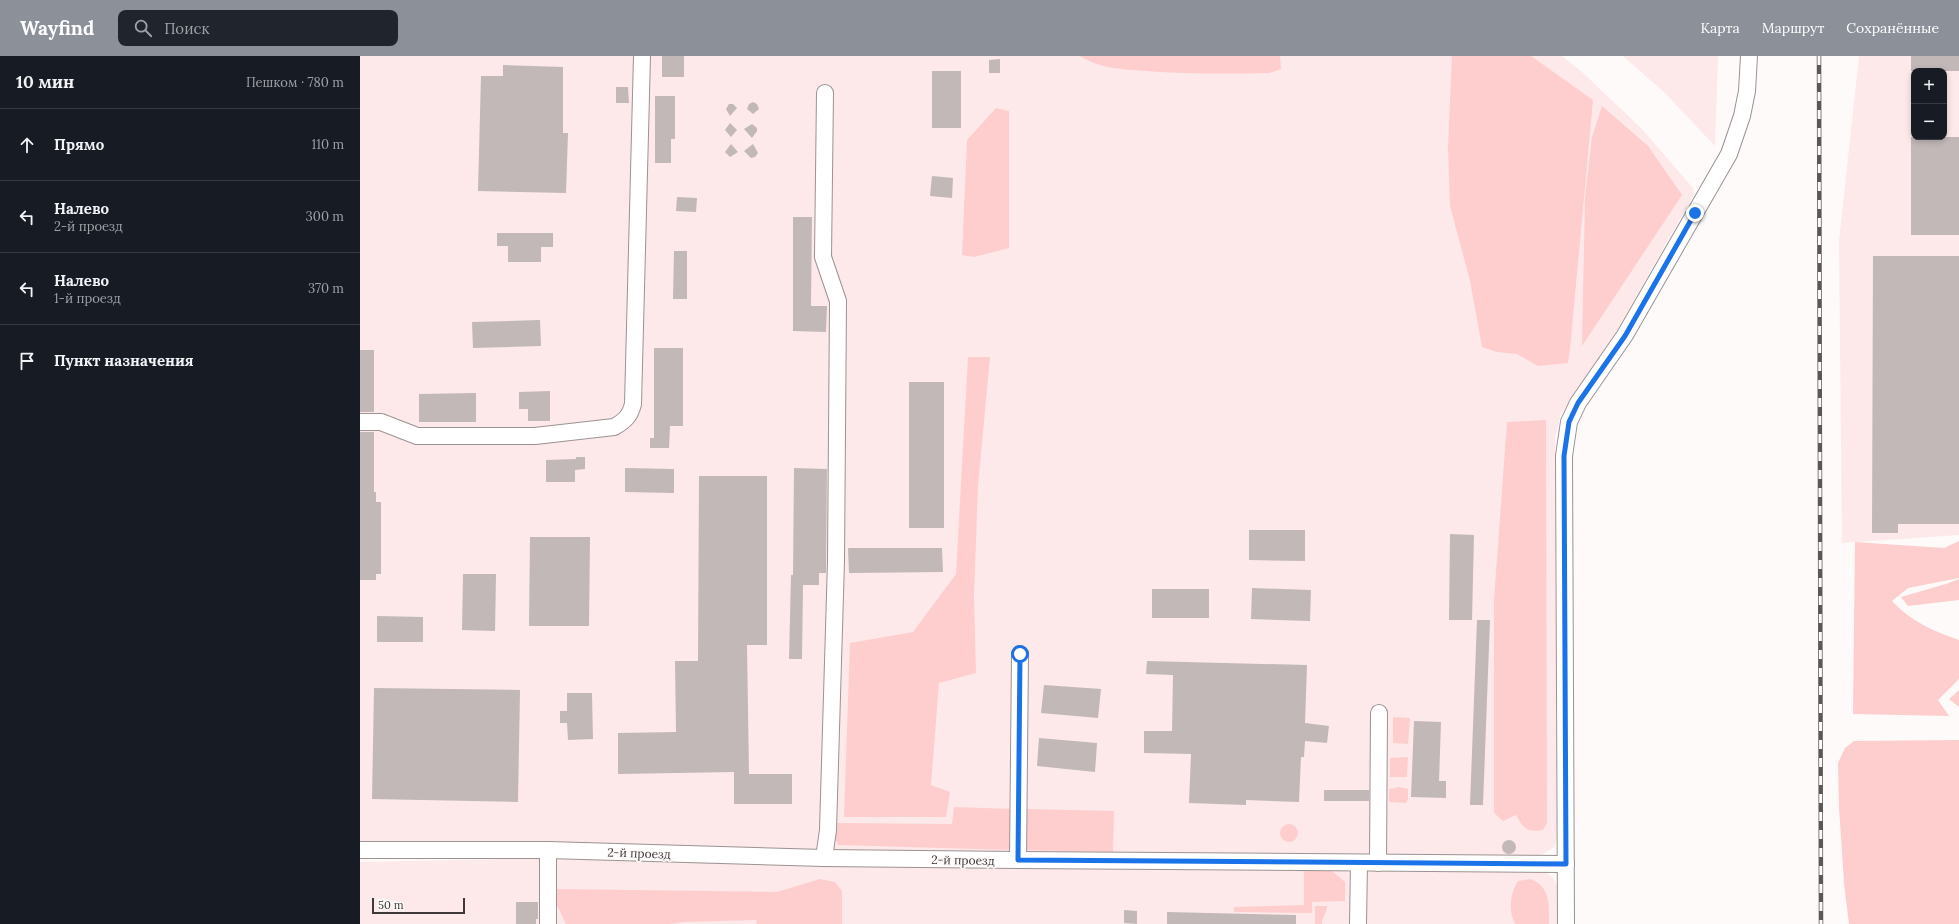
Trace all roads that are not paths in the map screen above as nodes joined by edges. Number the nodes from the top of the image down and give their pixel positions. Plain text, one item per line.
1 (642, 56) edge
2 (1749, 56) edge
3 (825, 93) dead end
4 (360, 422) edge
5 (1020, 654) dead end
6 (1379, 713) dead end
7 (360, 850) edge
8 (548, 850) junction
9 (824, 858) junction
10 (1018, 860) junction
11 (1359, 863) junction
12 (1378, 863) junction
13 (1566, 864) junction
14 (548, 924) edge
15 (1358, 924) edge
16 (1566, 924) edge

1 - 4 street
2 - 13 street
3 - 9 street
5 - 10 street
6 - 12 street
7 - 8 street, 2-й проезд
8 - 9 street, 2-й проезд
8 - 14 street
9 - 10 street, 2-й проезд
10 - 11 street, 2-й проезд
11 - 12 street, 2-й проезд
11 - 15 street
12 - 13 street, 2-й проезд
13 - 16 street

